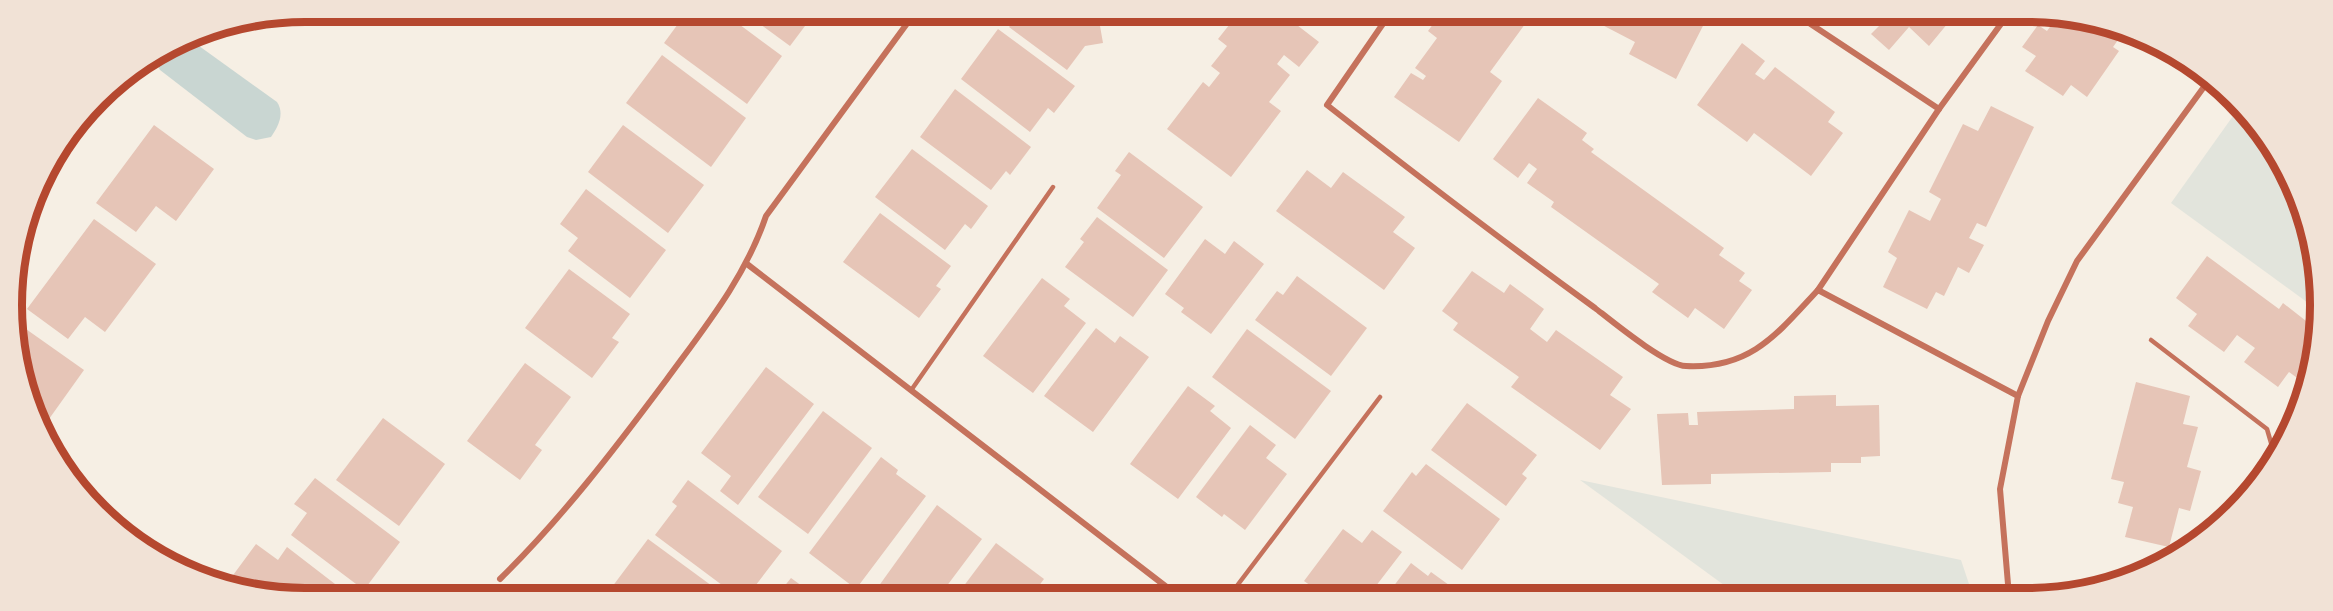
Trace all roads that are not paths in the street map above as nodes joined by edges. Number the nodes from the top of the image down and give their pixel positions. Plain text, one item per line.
1 (908, 22) edge
2 (1384, 22) edge
3 (1808, 22) edge
4 (2002, 22) edge
5 (2205, 85) edge
6 (1939, 109) junction
7 (1053, 187) dead end
8 (747, 264) junction
9 (1818, 291) junction
10 (2151, 340) dead end
11 (912, 389) junction
12 (2018, 396) junction
13 (1380, 397) dead end
14 (2272, 448) edge
15 (500, 579) dead end
16 (1168, 588) edge
17 (1235, 588) edge
18 (2008, 588) edge

1 - 8 street
2 - 9 street
3 - 6 street
4 - 6 street
5 - 12 street
6 - 9 street
7 - 11 lane
8 - 11 street
8 - 15 street
9 - 12 street
10 - 14 lane
11 - 16 street
12 - 18 street
13 - 17 lane

